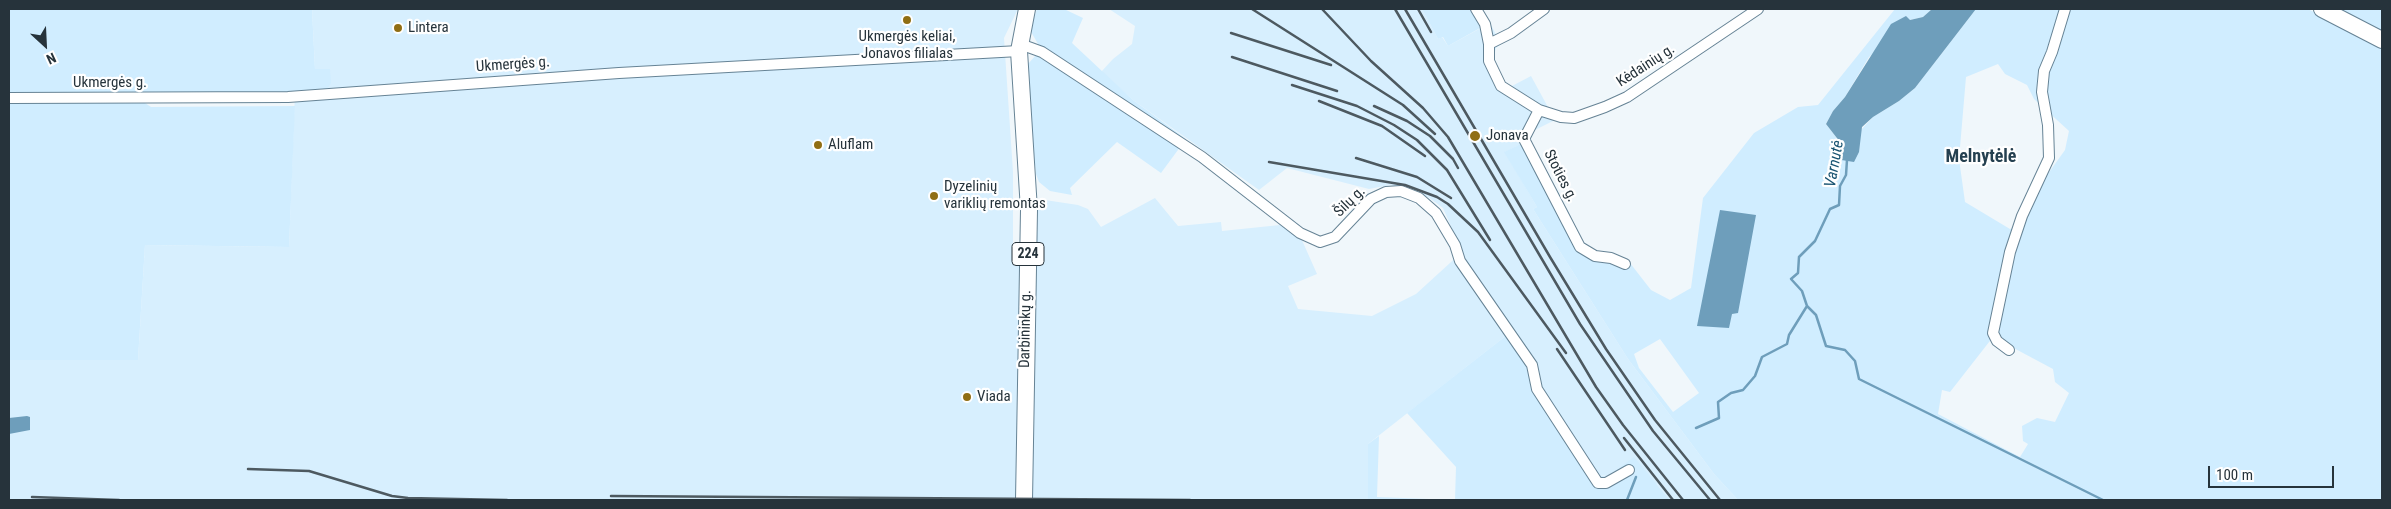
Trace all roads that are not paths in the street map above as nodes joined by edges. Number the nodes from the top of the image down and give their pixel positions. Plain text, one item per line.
1 (1027, 9) edge
2 (1476, 9) edge
3 (1544, 9) edge
4 (1758, 9) edge
5 (2065, 9) edge
6 (2322, 9) edge
7 (2382, 40) edge
8 (1489, 44) junction
9 (1020, 48) junction
10 (9, 98) edge
11 (1539, 110) junction
12 (1625, 264) dead end
13 (2009, 350) dead end
14 (1629, 470) dead end
15 (1024, 500) edge

1 - 9 main road, Darbininkų g. / 224
2 - 8 street
3 - 8 street
4 - 11 street, Kėdainių g.
5 - 13 street
6 - 7 main road
8 - 11 street
9 - 10 street, Ukmergės g.
9 - 14 street, Šilų g.
9 - 15 main road, Darbininkų g. / 224
11 - 12 street, Stoties g.

